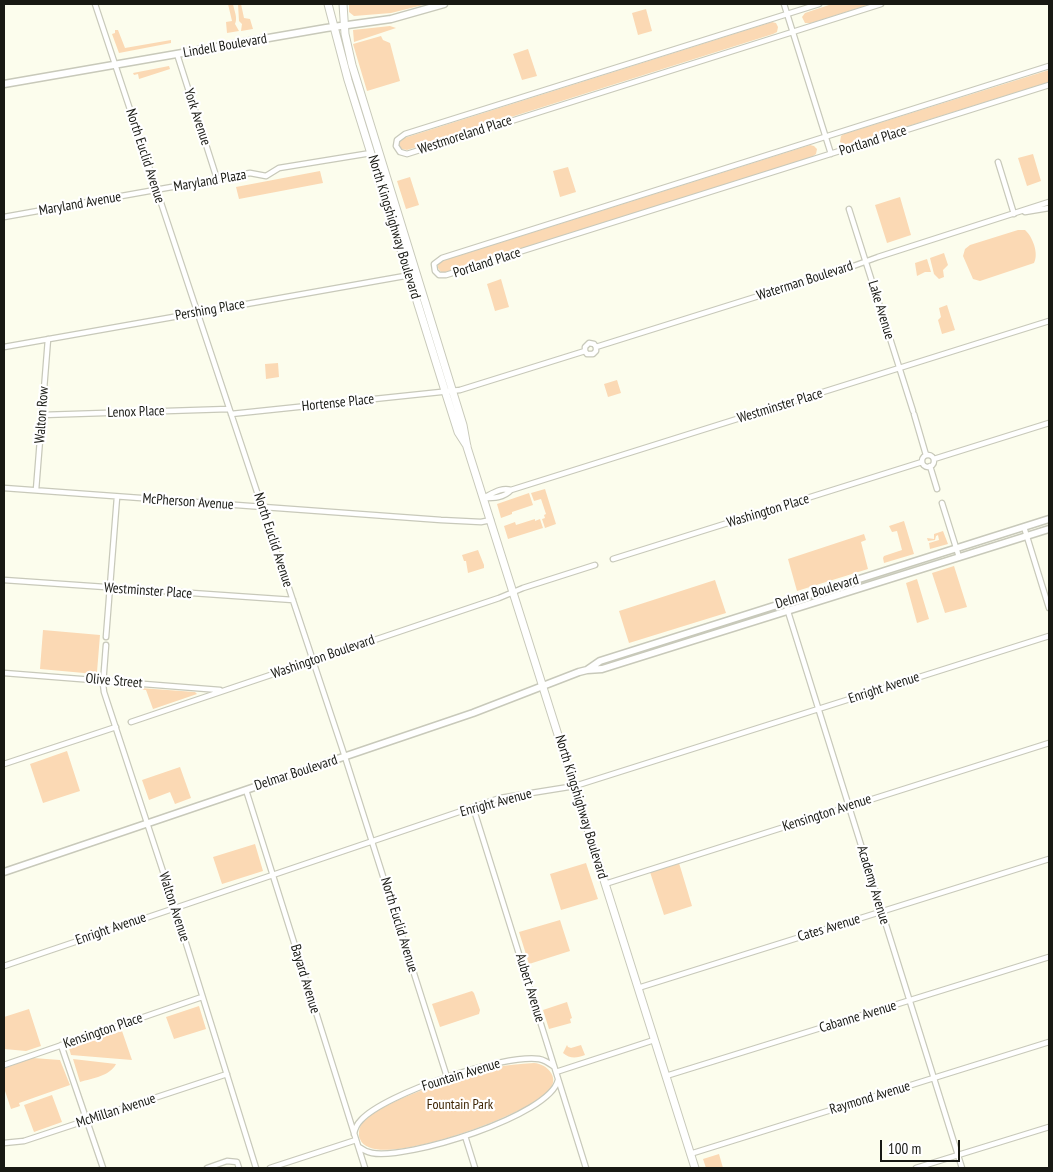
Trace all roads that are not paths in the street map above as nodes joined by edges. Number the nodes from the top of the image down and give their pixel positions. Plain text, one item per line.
1 (95, 4) edge
2 (328, 4) edge
3 (342, 4) edge
4 (444, 4) edge
5 (784, 4) edge
6 (819, 4) edge
7 (882, 4) edge
8 (787, 14) junction
9 (344, 25) junction
10 (333, 27) junction
11 (793, 32) junction
12 (177, 54) junction
13 (115, 64) junction
14 (1049, 66) edge
15 (4, 84) edge
16 (1049, 85) edge
17 (826, 136) junction
18 (375, 152) junction
19 (832, 154) junction
20 (998, 162) dead end
21 (217, 179) junction
22 (157, 191) junction
23 (1049, 202) edge
24 (1049, 208) edge
25 (849, 209) dead end
26 (1014, 214) junction
27 (4, 217) edge
28 (866, 262) junction
29 (413, 274) junction
30 (197, 312) junction
31 (1049, 321) edge
32 (48, 339) junction
33 (4, 347) edge
34 (596, 348) junction
35 (585, 351) junction
36 (899, 368) junction
37 (449, 391) junction
38 (230, 412) junction
39 (42, 415) junction
40 (1049, 422) edge
41 (926, 455) junction
42 (934, 459) junction
43 (922, 462) junction
44 (930, 466) junction
45 (4, 488) edge
46 (937, 489) dead end
47 (36, 490) junction
48 (118, 497) junction
49 (484, 498) junction
50 (942, 503) dead end
51 (262, 507) junction
52 (1049, 519) edge
53 (491, 520) junction
54 (1024, 527) junction
55 (1049, 529) edge
56 (1026, 536) junction
57 (956, 548) junction
58 (959, 558) junction
59 (613, 559) dead end
60 (595, 565) dead end
61 (4, 580) edge
62 (110, 588) junction
63 (514, 592) junction
64 (293, 600) junction
65 (785, 602) junction
66 (1049, 608) edge
67 (787, 611) junction
68 (1049, 636) edge
69 (106, 638) dead end
70 (106, 645) dead end
71 (313, 661) junction
72 (587, 670) junction
73 (4, 673) edge
74 (103, 680) junction
75 (543, 685) junction
76 (224, 691) junction
77 (818, 709) junction
78 (131, 722) dead end
79 (116, 726) junction
80 (1049, 744) edge
81 (345, 757) junction
82 (4, 764) edge
83 (575, 786) junction
84 (246, 790) junction
85 (849, 806) junction
86 (473, 807) junction
87 (148, 823) junction
88 (372, 841) junction
89 (1049, 859) edge
90 (4, 872) edge
91 (272, 876) junction
92 (605, 884) junction
93 (175, 908) junction
94 (882, 912) junction
95 (1049, 957) edge
96 (4, 966) edge
97 (638, 988) junction
98 (202, 997) junction
99 (910, 1000) junction
100 (654, 1040) junction
101 (1049, 1042) edge
102 (61, 1045) junction
103 (4, 1065) edge
104 (554, 1067) junction
105 (556, 1072) junction
106 (227, 1074) junction
107 (666, 1076) junction
108 (447, 1077) junction
109 (934, 1078) junction
110 (558, 1079) junction
111 (87, 1120) junction
112 (1049, 1127) edge
113 (465, 1136) junction
114 (356, 1140) junction
115 (4, 1142) edge
116 (690, 1154) junction
117 (959, 1155) junction
118 (103, 1168) edge
119 (206, 1168) edge
120 (239, 1168) edge
121 (256, 1168) edge
122 (270, 1168) edge
123 (365, 1168) edge
124 (475, 1168) edge
125 (586, 1168) edge
126 (695, 1168) edge
127 (916, 1168) edge
128 (962, 1168) edge

1 - 13 street, North Euclid Avenue
2 - 10 main road, North Kingshighway Boulevard
3 - 9 main road, North Kingshighway Boulevard
4 - 9 main road, Lindell Boulevard
5 - 8 street
6 - 8 street, Westmoreland Place
7 - 11 street, Westmoreland Place
8 - 11 street
8 - 11 street, Westmoreland Place
9 - 10 main road, Lindell Boulevard
9 - 18 main road, North Kingshighway Boulevard
10 - 12 main road, Lindell Boulevard
10 - 18 main road, North Kingshighway Boulevard
11 - 17 street
12 - 13 main road, Lindell Boulevard
12 - 21 street, York Avenue
13 - 15 main road, Lindell Boulevard
13 - 22 street, North Euclid Avenue
14 - 17 street, Portland Place
16 - 19 street, Portland Place
17 - 19 street
17 - 19 street, Portland Place
18 - 21 street, Maryland Plaza
18 - 29 main road, North Kingshighway Boulevard
20 - 26 street
21 - 22 street, Maryland Plaza
22 - 27 street, Maryland Avenue
22 - 30 street, North Euclid Avenue
23 - 26 street, Waterman Boulevard
24 - 26 street, Waterman Boulevard
25 - 28 street, Lake Avenue
26 - 28 street, Waterman Boulevard
28 - 34 street, Waterman Boulevard
28 - 36 street, Lake Avenue
29 - 30 street, Pershing Place
29 - 37 main road, North Kingshighway Boulevard
30 - 32 street, Pershing Place
30 - 38 street, North Euclid Avenue
31 - 36 street, Westminster Place
32 - 33 street, Pershing Place
32 - 39 street, Walton Row
34 - 35 street, Waterman Boulevard
34 - 35 street, Waterman Boulevard
35 - 37 street, Waterman Boulevard
36 - 41 street, Lake Avenue
36 - 49 street, Westminster Place
37 - 38 street, Hortense Place
37 - 49 main road, North Kingshighway Boulevard
38 - 39 street, Lenox Place
38 - 51 street, North Euclid Avenue
39 - 47 street, Walton Row
40 - 42 street
41 - 42 street
41 - 43 street
42 - 44 street
43 - 44 street
43 - 59 street, Washington Place
44 - 46 street
45 - 47 street, McPherson Avenue
47 - 48 street, McPherson Avenue
48 - 51 street, McPherson Avenue
48 - 62 street
49 - 53 main road, North Kingshighway Boulevard
50 - 57 street
51 - 53 street, McPherson Avenue
51 - 64 street, North Euclid Avenue
52 - 54 main road, Delmar Boulevard
53 - 63 main road, North Kingshighway Boulevard
54 - 56 street
54 - 57 main road, Delmar Boulevard
55 - 56 main road, Delmar Boulevard
56 - 58 main road, Delmar Boulevard
56 - 66 street
57 - 58 street
57 - 65 main road, Delmar Boulevard
58 - 67 main road, Delmar Boulevard
60 - 63 street
61 - 62 street, Westminster Place
62 - 64 street, Westminster Place
62 - 69 street
63 - 71 street, Washington Boulevard
63 - 75 main road, North Kingshighway Boulevard
64 - 71 street, North Euclid Avenue
65 - 67 street, Academy Avenue
65 - 72 main road, Delmar Boulevard
67 - 72 main road, Delmar Boulevard
67 - 77 street, Academy Avenue
68 - 77 street, Enright Avenue
70 - 74 street, Walton Avenue
71 - 76 street, Washington Boulevard
71 - 81 street, North Euclid Avenue
72 - 75 main road, Delmar Boulevard
73 - 74 street, Olive Street
74 - 76 street, Olive Street
74 - 79 street, Walton Avenue
75 - 81 main road, Delmar Boulevard
75 - 83 main road, North Kingshighway Boulevard
76 - 78 street, Washington Boulevard
77 - 83 street, Enright Avenue
77 - 85 street, Academy Avenue
79 - 82 street
79 - 87 street, Walton Avenue
80 - 85 street, Kensington Avenue
81 - 84 main road, Delmar Boulevard
81 - 88 street, North Euclid Avenue
83 - 86 street, Enright Avenue
83 - 92 main road, North Kingshighway Boulevard
84 - 87 main road, Delmar Boulevard
84 - 91 street, Bayard Avenue
85 - 92 street, Kensington Avenue
85 - 94 street, Academy Avenue
86 - 88 street, Enright Avenue
86 - 104 street, Aubert Avenue
87 - 90 main road, Delmar Boulevard
87 - 93 street, Walton Avenue
88 - 91 street, Enright Avenue
88 - 108 street, North Euclid Avenue
89 - 94 street, Cates Avenue
91 - 93 street, Enright Avenue
91 - 114 street, Bayard Avenue
92 - 97 main road, North Kingshighway Boulevard
93 - 96 street, Enright Avenue
93 - 98 street, Walton Avenue
94 - 97 street, Cates Avenue
94 - 99 street, Academy Avenue
95 - 99 street, Cabanne Avenue
97 - 100 main road, North Kingshighway Boulevard
98 - 102 street, Kensington Place
98 - 106 street, Walton Avenue
99 - 107 street, Cabanne Avenue
99 - 109 street, Academy Avenue
100 - 105 street
100 - 107 main road, North Kingshighway Boulevard
101 - 109 street, Raymond Avenue
102 - 103 street, Kensington Place
102 - 111 street
104 - 105 street, Aubert Avenue
104 - 108 street, Fountain Avenue
105 - 110 street, Aubert Avenue
106 - 111 street, McMillan Avenue
106 - 121 street, Walton Avenue
107 - 116 main road, North Kingshighway Boulevard
108 - 114 street, Fountain Avenue
109 - 116 street, Raymond Avenue
109 - 117 street, Academy Avenue
110 - 113 street
110 - 125 street, Aubert Avenue
111 - 115 street, McMillan Avenue
111 - 118 street
112 - 117 street
113 - 114 street
113 - 124 street
114 - 122 street
114 - 123 street, Bayard Avenue
116 - 126 main road, North Kingshighway Boulevard
117 - 127 street
117 - 128 street, Academy Avenue
119 - 120 street

